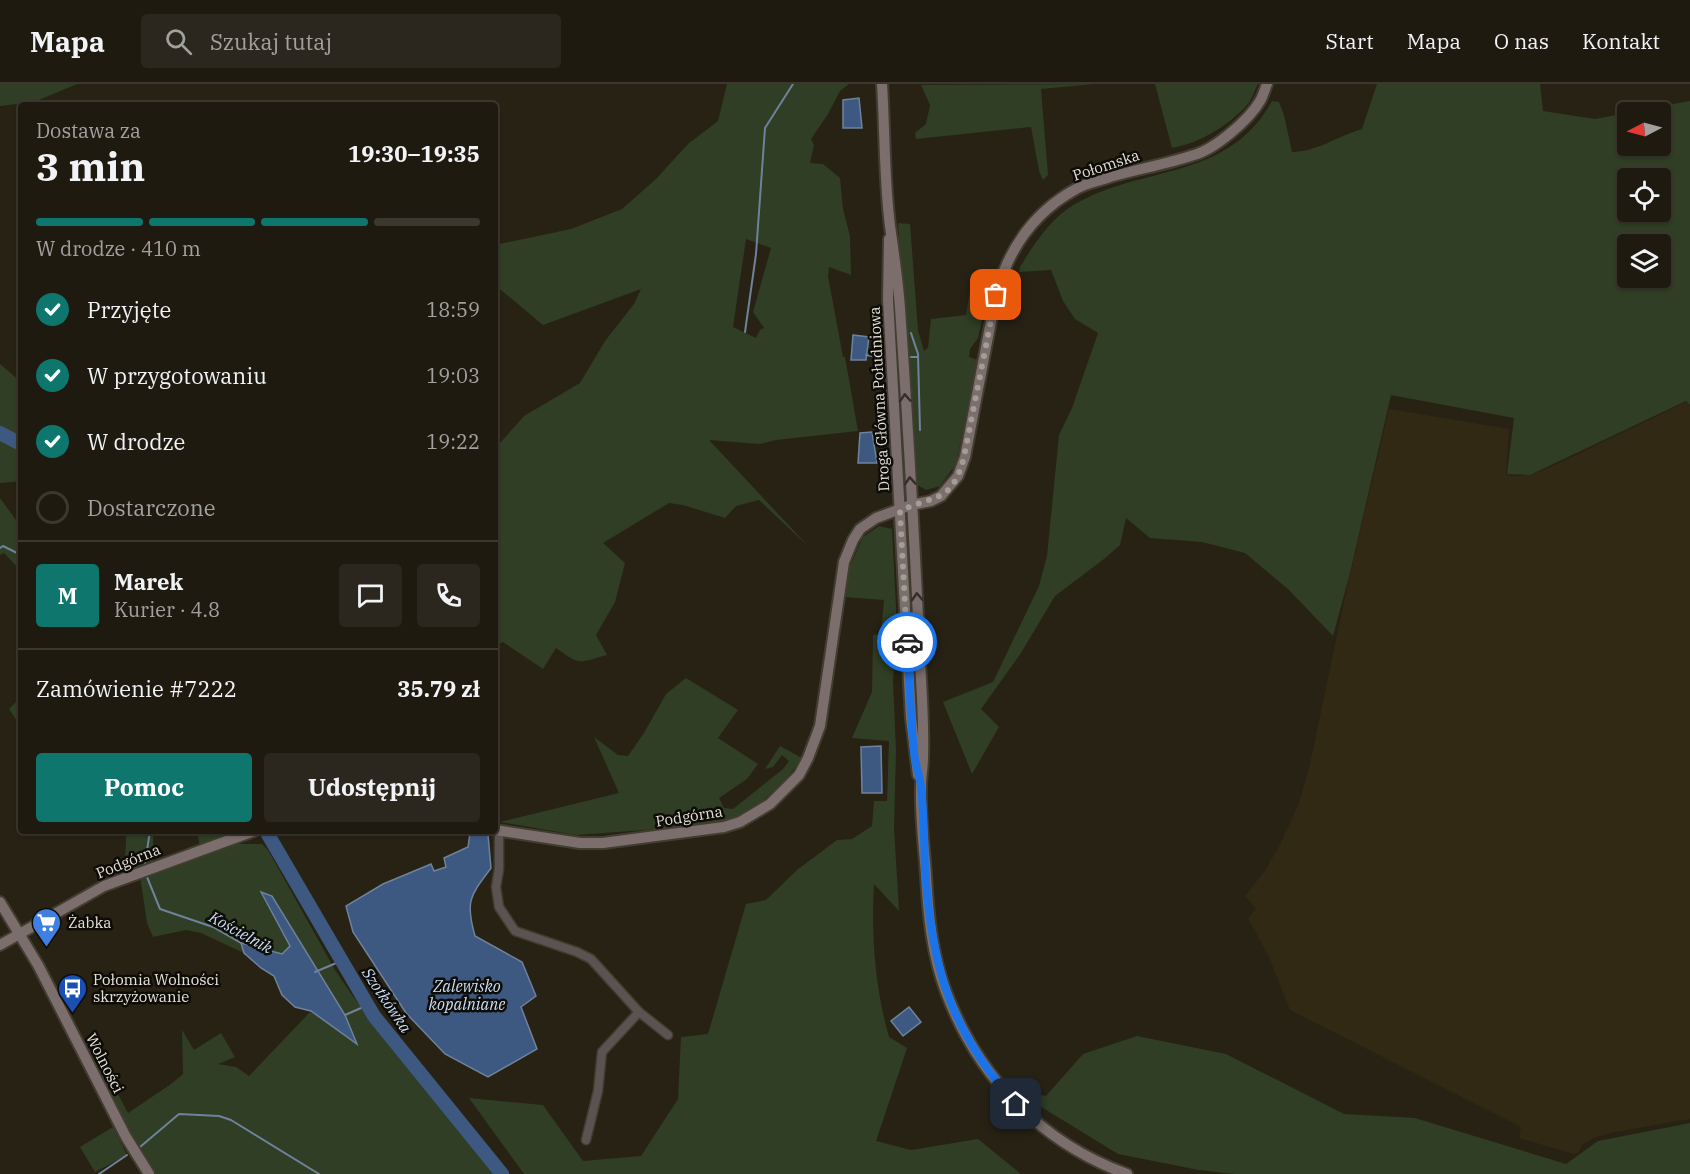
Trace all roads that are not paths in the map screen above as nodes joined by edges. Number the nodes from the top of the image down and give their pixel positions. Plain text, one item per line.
1 (882, 84) edge
2 (1268, 84) edge
3 (890, 225) junction
4 (912, 506) junction
5 (900, 511) junction
6 (838, 604) joint
7 (921, 787) junction
8 (498, 830) edge
9 (246, 834) edge
10 (497, 834) edge
11 (0, 902) edge
12 (20, 934) junction
13 (0, 945) edge
14 (639, 1012) junction
15 (668, 1035) dead end
16 (586, 1140) dead end
17 (149, 1174) edge
18 (1127, 1174) edge

1 - 3 main road, Droga Główna Południowa
2 - 4 main road, Połomska
4 -> 3 main road, Droga Główna Południowa
3 - 5 main road, Droga Główna Południowa
4 - 5 main road, Połomska
7 -> 4 main road, Droga Główna Południowa
5 - 6 main road, Połomska
5 - 7 main road, Droga Główna Południowa
6 - 8 main road, Podgórna
7 - 18 main road, Droga Główna Południowa
9 - 12 main road, Podgórna
10 - 14 street, Podgórna
11 - 12 main road, Wolności
12 - 13 main road, Podgórna
12 - 17 main road, Wolności
14 - 15 street, Podgórna
14 - 16 street

